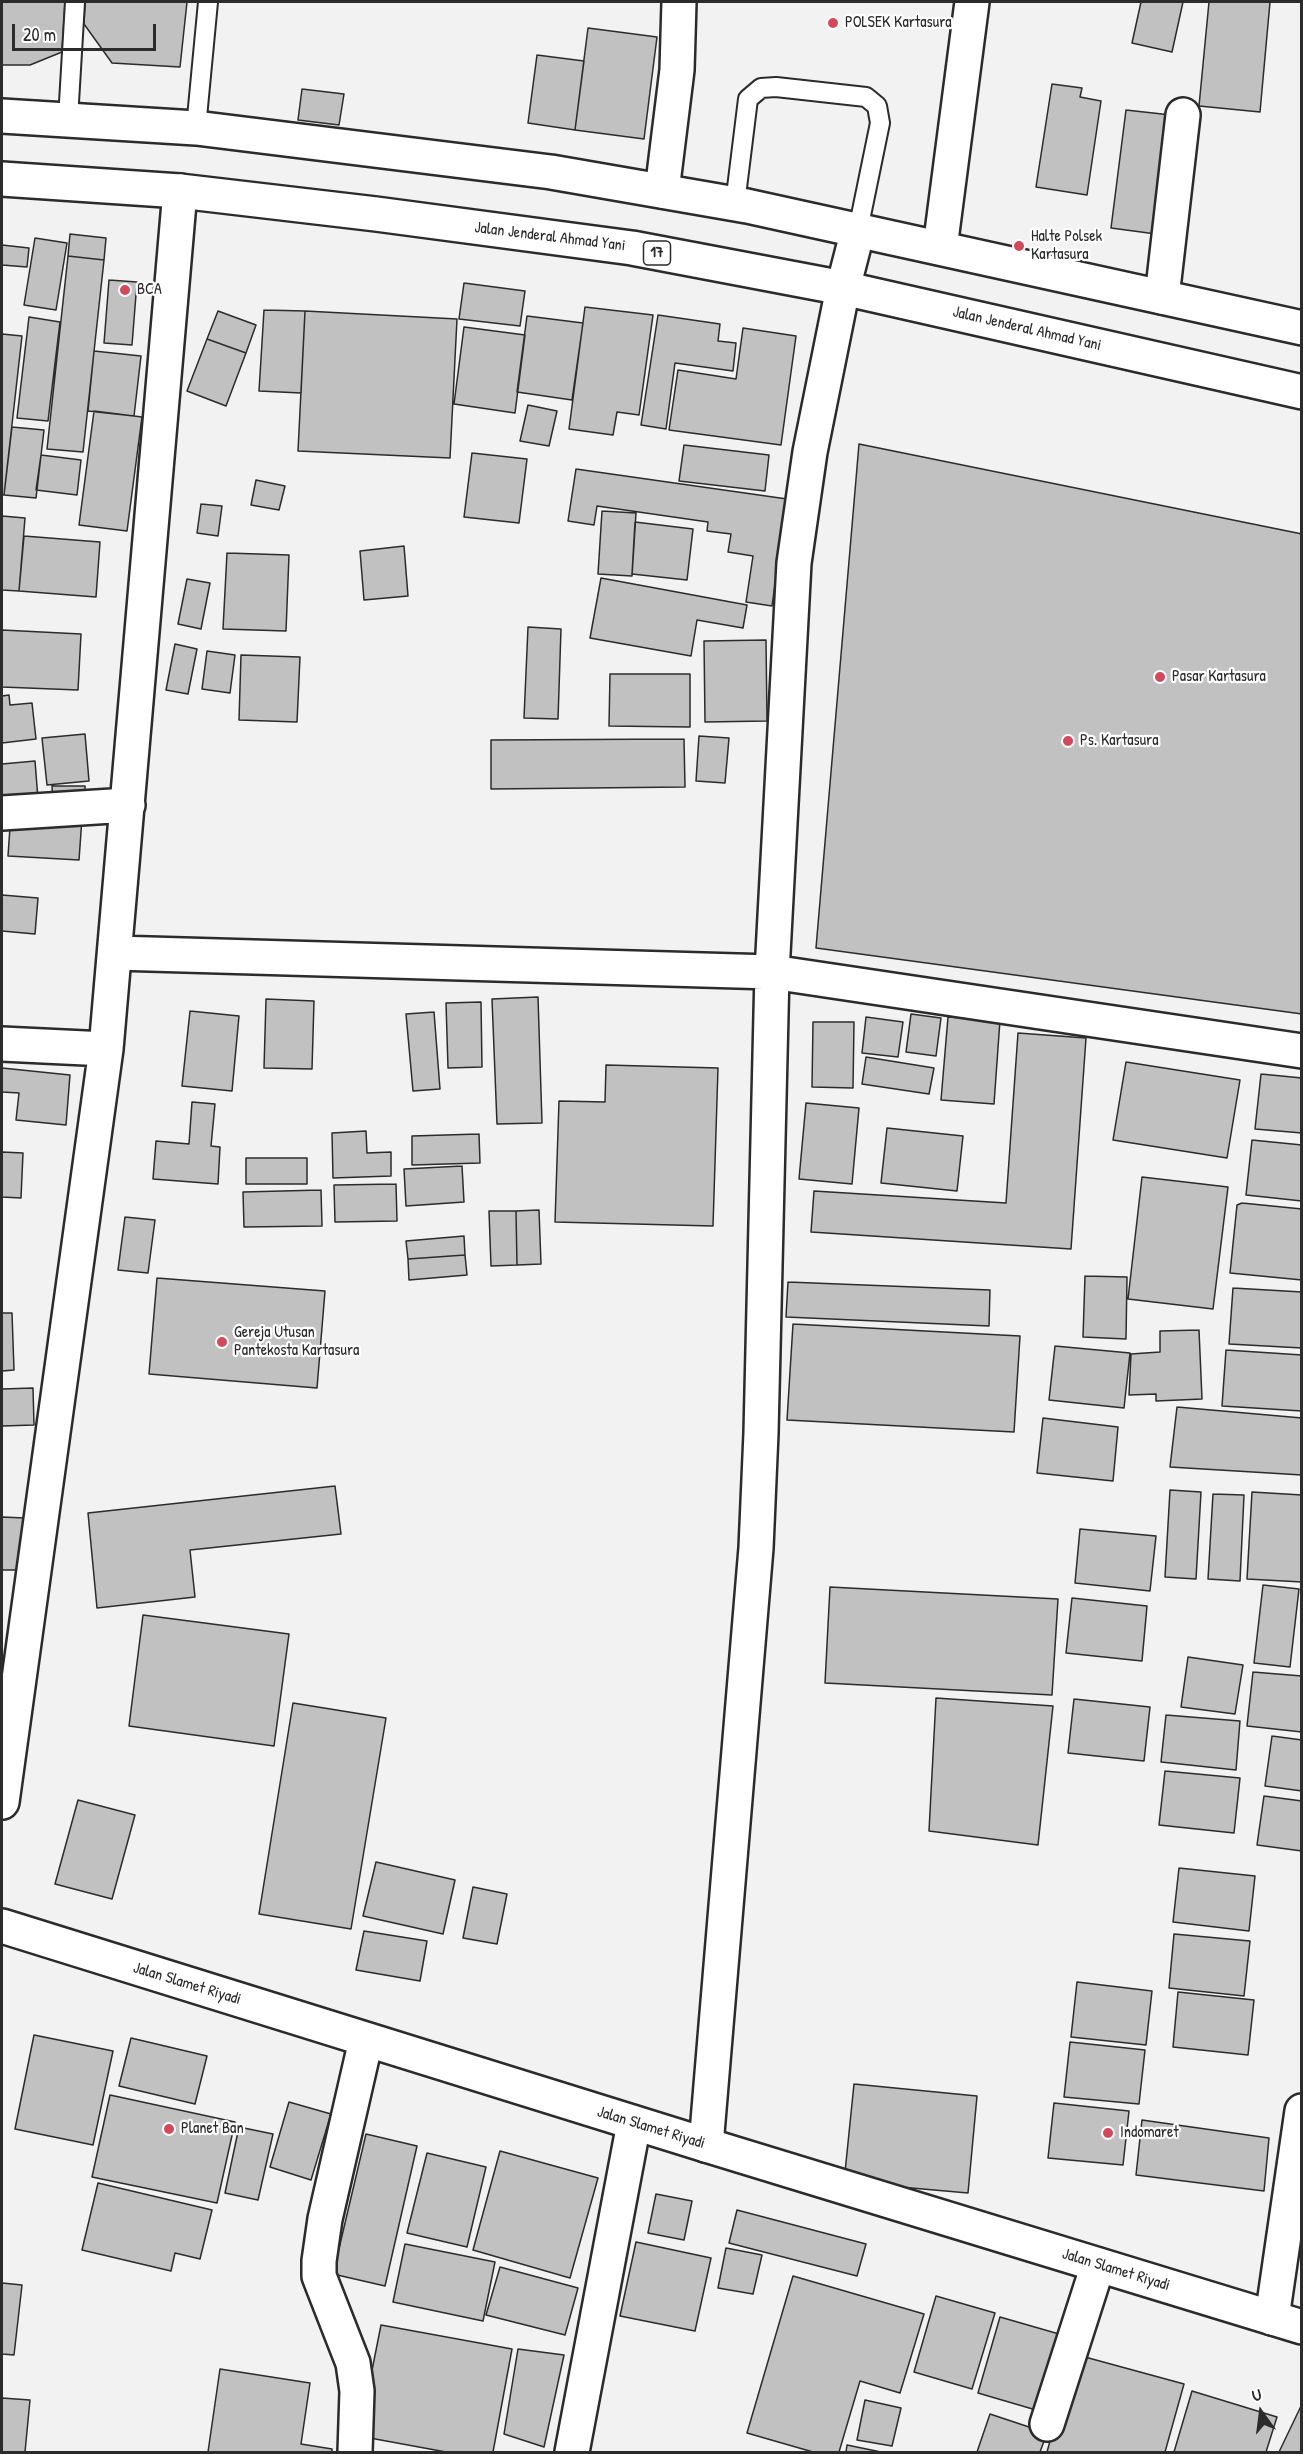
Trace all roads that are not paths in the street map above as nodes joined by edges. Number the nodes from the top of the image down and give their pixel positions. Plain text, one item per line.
1 (75, 2) edge
2 (208, 2) edge
3 (679, 2) edge
4 (972, 2) edge
5 (1183, 115) dead end
6 (2, 116) edge
7 (69, 119) junction
8 (196, 128) junction
9 (2, 179) edge
10 (180, 191) junction
11 (662, 191) junction
12 (735, 204) junction
13 (858, 230) junction
14 (940, 248) junction
15 (843, 288) junction
16 (1162, 297) junction
17 (1302, 328) edge
18 (1302, 392) edge
19 (128, 806) junction
20 (2, 813) edge
21 (115, 953) junction
22 (772, 972) junction
23 (2, 1044) edge
24 (106, 1049) junction
25 (1302, 1051) edge
26 (2, 1802) edge
27 (2, 1926) edge
28 (366, 2040) junction
29 (1302, 2111) edge
30 (634, 2123) junction
31 (706, 2145) junction
32 (1098, 2265) junction
33 (1287, 2322) edge
34 (1047, 2424) dead end
35 (355, 2452) edge
36 (572, 2452) edge

1 - 7 lane
2 - 8 lane
3 - 11 main road
4 - 14 main road
5 - 16 main road
6 - 7 main road
7 - 8 main road
8 - 11 main road
9 - 10 main road, Jalan Jenderal Ahmad Yani / 17
10 - 15 main road, Jalan Jenderal Ahmad Yani / 17
10 - 19 main road
11 - 12 main road
12 - 13 main road
12 - 13 lane
13 - 14 main road
13 - 15 main road
14 - 16 main road
15 - 18 main road, Jalan Jenderal Ahmad Yani / 17
15 - 22 main road
16 - 17 main road
19 - 20 main road
19 - 21 main road
21 - 22 main road
21 - 24 main road
22 - 25 main road
22 - 31 main road
23 - 24 main road
24 - 26 main road
27 - 28 main road, Jalan Slamet Riyadi
28 - 30 main road, Jalan Slamet Riyadi
28 - 35 main road
29 - 33 main road
30 - 31 main road, Jalan Slamet Riyadi
30 - 36 main road
31 - 32 main road, Jalan Slamet Riyadi
32 - 33 main road, Jalan Slamet Riyadi
32 - 34 main road

